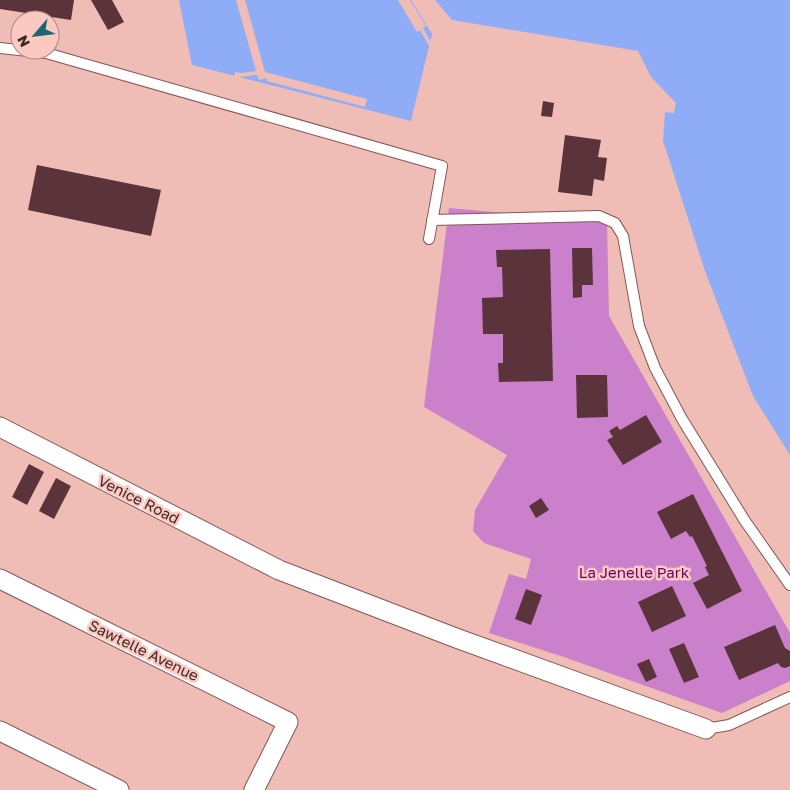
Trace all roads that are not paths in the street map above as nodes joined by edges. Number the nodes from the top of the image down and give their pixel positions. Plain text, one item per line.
1 (0, 48) edge
2 (432, 220) junction
3 (429, 238) dead end
4 (0, 427) edge
5 (0, 579) edge
6 (790, 585) edge
7 (790, 697) edge
8 (706, 729) joint
9 (0, 731) edge
10 (119, 790) edge
11 (254, 790) edge

1 - 2 lane
2 - 3 lane
2 - 6 lane
4 - 8 street, Venice Road
5 - 11 street, Sawtelle Avenue
7 - 8 lane
9 - 10 street

